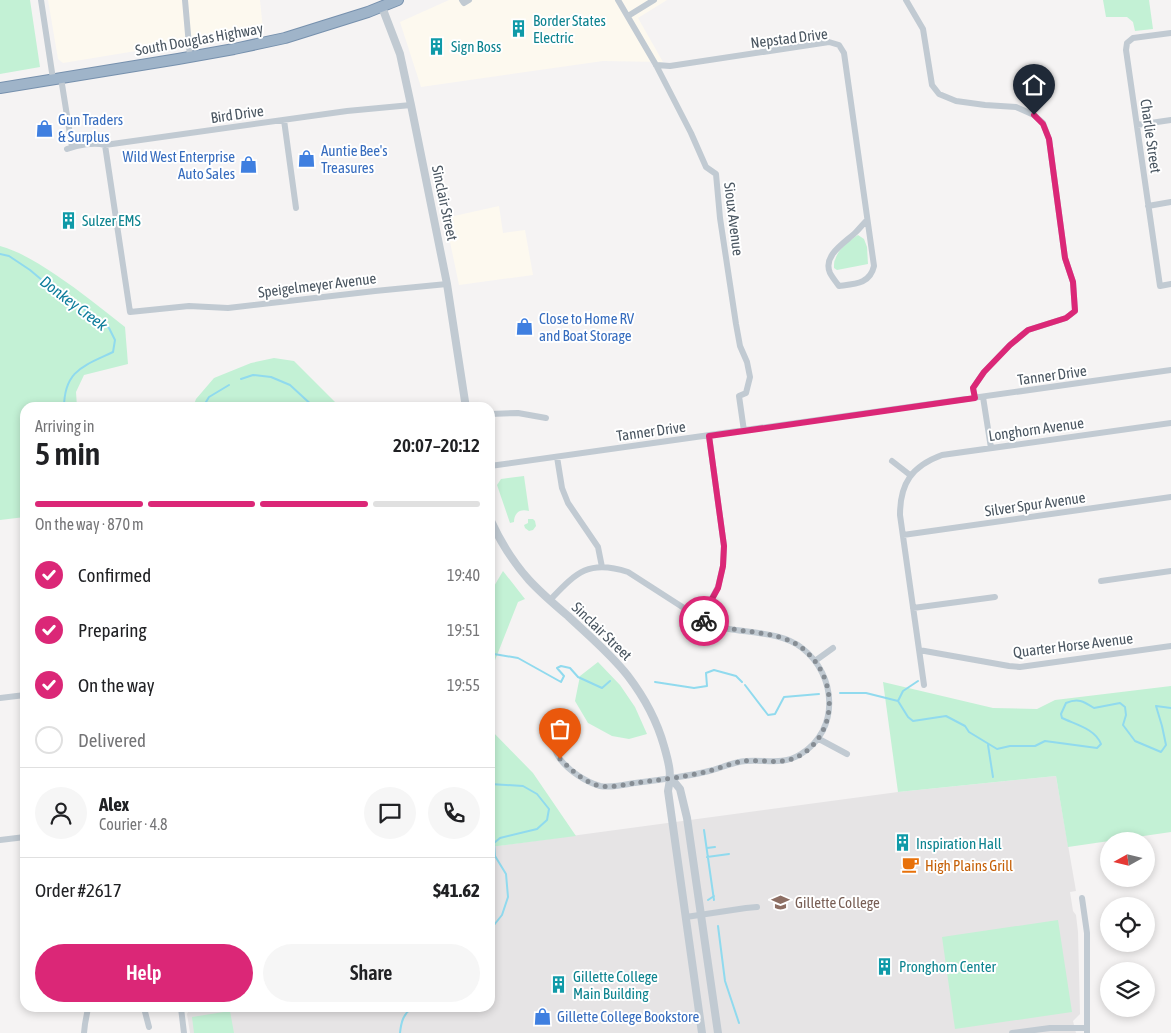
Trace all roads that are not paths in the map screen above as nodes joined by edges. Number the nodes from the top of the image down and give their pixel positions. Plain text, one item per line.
1 (41, 0) edge
2 (184, 0) edge
3 (398, 0) edge
4 (462, 0) edge
5 (469, 0) edge
6 (618, 0) edge
7 (654, 0) edge
8 (906, 0) edge
9 (382, 7) junction
10 (628, 16) junction
11 (1171, 33) edge
12 (190, 57) junction
13 (656, 65) junction
14 (57, 79) junction
15 (0, 88) edge
16 (411, 104) junction
17 (284, 120) junction
18 (1171, 120) edge
19 (1137, 125) junction
20 (106, 145) junction
21 (1171, 202) edge
22 (1148, 206) junction
23 (296, 208) dead end
24 (867, 220) junction
25 (448, 284) junction
26 (1171, 284) edge
27 (1171, 370) edge
28 (983, 397) junction
29 (975, 398) junction
30 (465, 402) edge
31 (495, 414) edge
32 (546, 418) dead end
33 (1171, 422) edge
34 (744, 431) junction
35 (709, 436) junction
36 (991, 448) junction
37 (557, 457) junction
38 (892, 461) dead end
39 (495, 465) edge
40 (910, 475) junction
41 (1171, 497) edge
42 (495, 530) edge
43 (903, 535) junction
44 (602, 567) junction
45 (1171, 571) edge
46 (1101, 581) dead end
47 (995, 597) dead end
48 (550, 600) junction
49 (914, 608) junction
50 (701, 619) junction
51 (1171, 646) edge
52 (833, 648) dead end
53 (919, 650) junction
54 (815, 661) junction
55 (924, 684) dead end
56 (20, 696) edge
57 (0, 698) edge
58 (819, 739) junction
59 (553, 746) dead end
60 (847, 754) dead end
61 (671, 778) junction
62 (20, 837) edge
63 (0, 840) edge
64 (1082, 898) dead end
65 (758, 907) dead end
66 (701, 915) junction
67 (686, 917) junction
68 (87, 1012) edge
69 (145, 1012) edge
70 (181, 1012) edge
71 (150, 1027) dead end
72 (1087, 1030) edge
73 (84, 1033) edge
74 (184, 1033) edge
75 (702, 1033) edge
76 (718, 1033) edge
77 (1012, 1033) edge

1 - 14 street
2 - 12 street
3 - 9 highway, South Douglas Highway
4 - 5 street
6 - 10 street, Sioux Avenue
7 - 10 street
8 - 29 street
9 - 12 highway, South Douglas Highway
9 - 16 street, Sinclair Street
10 - 13 street, Sioux Avenue
11 - 19 street, Charlie Street
12 - 14 highway, South Douglas Highway
13 - 24 street, Nepstad Drive
13 - 34 street, Sioux Avenue
14 - 15 highway, South Douglas Highway
14 - 20 street, Bird Drive
16 - 17 street, Bird Drive
16 - 25 street, Sinclair Street
17 - 20 street, Bird Drive
17 - 23 street
18 - 19 street
19 - 22 street, Charlie Street
20 - 25 street, Speigelmeyer Avenue
21 - 22 street
22 - 26 street, Charlie Street
24 - 24 street, Nepstad Drive
25 - 30 street, Sinclair Street
27 - 28 street, Tanner Drive
28 - 29 street, Tanner Drive
28 - 36 street
29 - 34 street, Tanner Drive
31 - 32 street
33 - 36 street, Longhorn Avenue
34 - 35 street, Tanner Drive
35 - 37 street, Tanner Drive
35 - 50 street
36 - 40 street, Longhorn Avenue
37 - 39 street, Tanner Drive
37 - 44 street
38 - 40 street
40 - 43 street
41 - 43 street, Silver Spur Avenue
42 - 48 street, Sinclair Street
43 - 49 street
44 - 48 street
44 - 50 street
45 - 46 street
47 - 49 street
48 - 61 street, Sinclair Street
49 - 53 street
50 - 54 street
51 - 53 street, Quarter Horse Avenue
52 - 54 street
53 - 55 street
54 - 58 street
56 - 57 street
58 - 60 street
58 - 61 street
59 - 61 street
61 - 66 street, Sinclair Street
61 - 67 street, Sinclair Street
62 - 63 street
64 - 72 street
65 - 66 street
66 - 67 street
66 - 76 street, Sinclair Street
67 - 75 street, Sinclair Street
68 - 73 street
69 - 71 street
70 - 74 street
72 - 77 street

